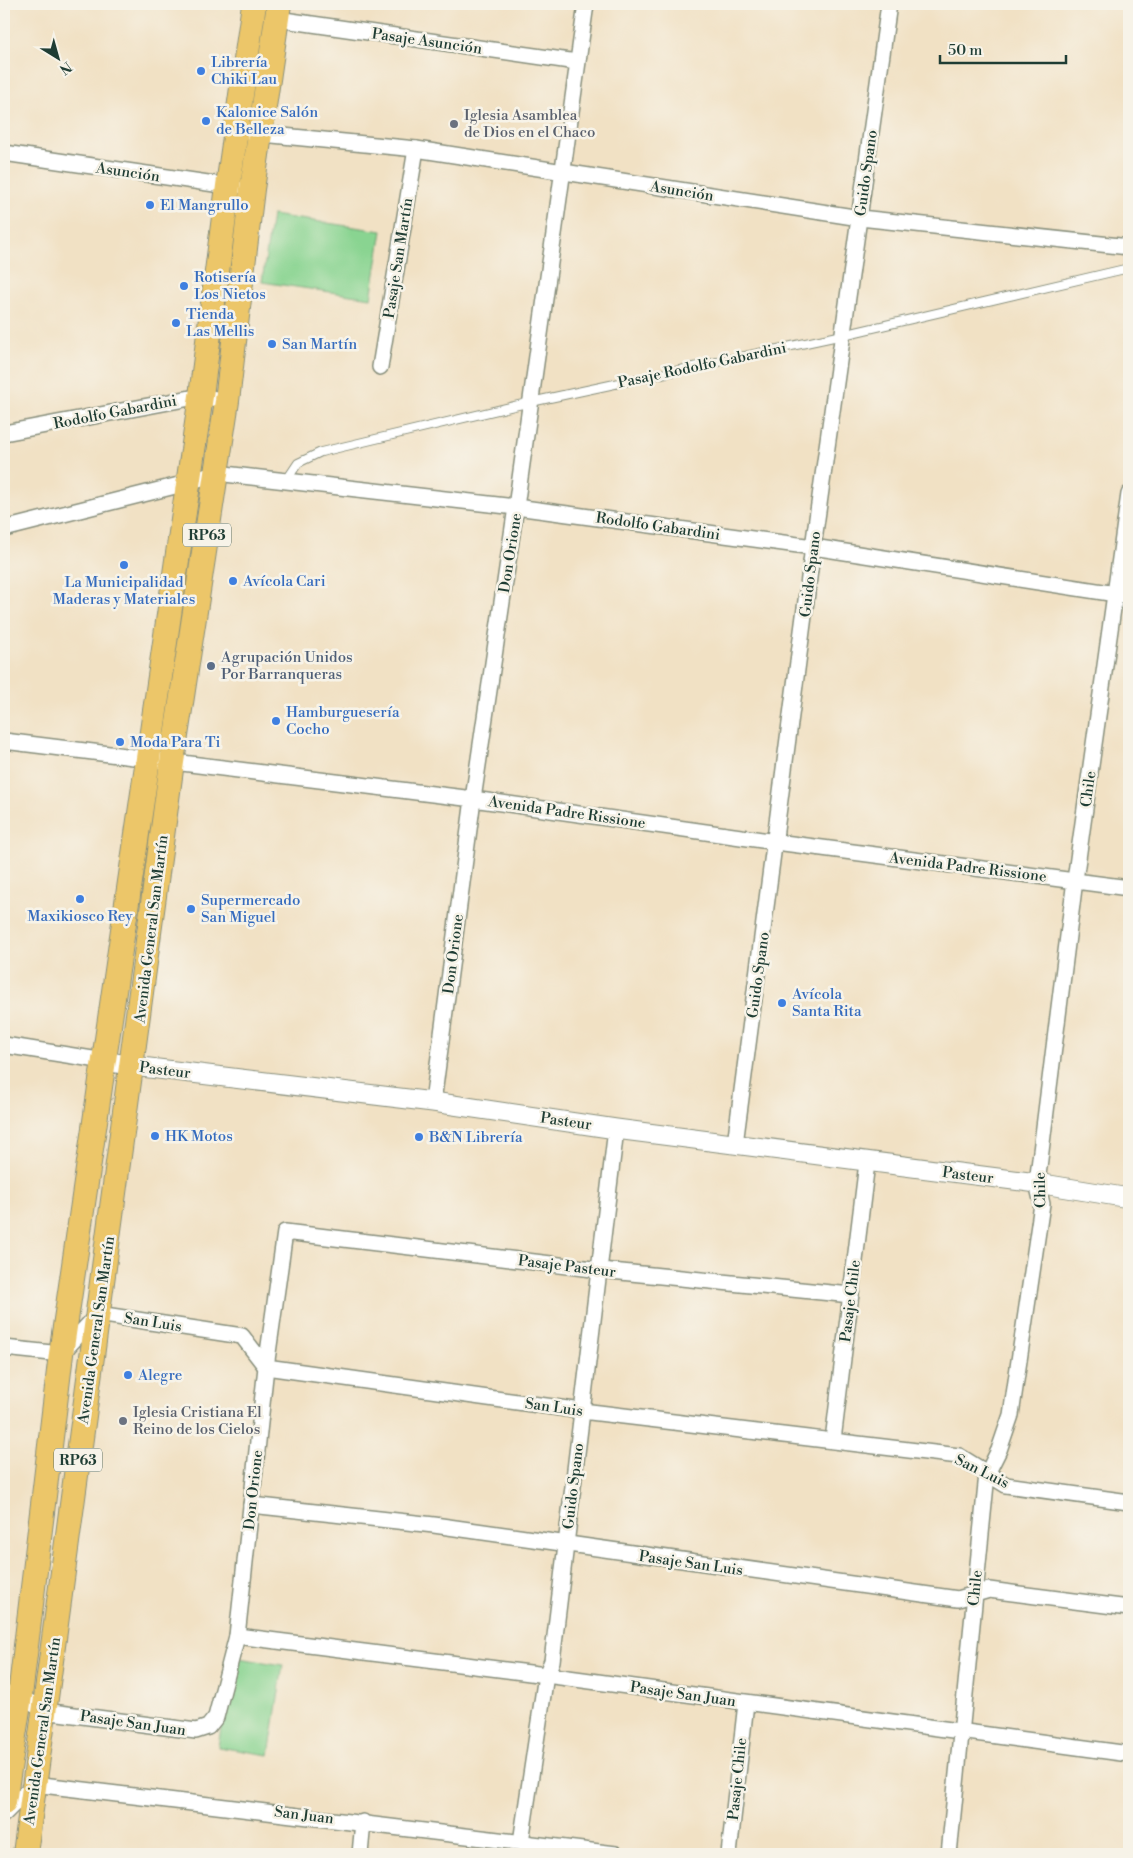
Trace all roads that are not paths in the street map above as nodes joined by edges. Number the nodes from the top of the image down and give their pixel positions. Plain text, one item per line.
1 (254, 4) edge
2 (586, 4) edge
3 (889, 4) edge
4 (278, 11) edge
5 (577, 62) junction
6 (236, 131) junction
7 (260, 134) junction
8 (416, 149) junction
9 (4, 153) edge
10 (564, 172) junction
11 (228, 186) junction
12 (252, 189) junction
13 (860, 218) junction
14 (1129, 247) edge
15 (1129, 268) edge
16 (843, 335) junction
17 (380, 367) dead end
18 (201, 396) junction
19 (227, 400) junction
20 (531, 402) junction
21 (4, 433) edge
22 (216, 473) junction
23 (285, 482) junction
24 (187, 484) junction
25 (1129, 494) edge
26 (516, 507) junction
27 (4, 528) edge
28 (813, 547) junction
29 (1122, 595) edge
30 (4, 741) edge
31 (149, 759) junction
32 (172, 762) junction
33 (473, 799) junction
34 (776, 842) junction
35 (1075, 880) junction
36 (1129, 888) edge
37 (4, 1045) edge
38 (105, 1061) junction
39 (133, 1066) junction
40 (433, 1102) junction
41 (616, 1129) junction
42 (735, 1144) junction
43 (867, 1163) junction
44 (1038, 1183) junction
45 (1129, 1198) edge
46 (285, 1232) joint
47 (600, 1270) junction
48 (851, 1295) junction
49 (98, 1314) junction
50 (4, 1348) edge
51 (61, 1354) junction
52 (266, 1367) junction
53 (582, 1411) junction
54 (833, 1440) junction
55 (987, 1474) junction
56 (1129, 1502) edge
57 (251, 1505) junction
58 (566, 1545) junction
59 (974, 1595) junction
60 (1129, 1608) edge
61 (237, 1636) junction
62 (546, 1675) junction
63 (12, 1694) edge
64 (746, 1703) junction
65 (44, 1711) junction
66 (216, 1717) joint
67 (961, 1732) junction
68 (1129, 1754) edge
69 (34, 1784) junction
70 (4, 1802) edge
71 (4, 1814) edge
72 (363, 1822) junction
73 (521, 1842) junction
74 (25, 1854) edge
75 (360, 1854) edge
76 (616, 1854) edge
77 (729, 1854) edge
78 (949, 1854) edge

1 - 6 main road, Avenida General San Martín / RP63
2 - 5 street, Don Orione
3 - 13 street, Guido Spano
4 - 5 street, Pasaje Asunción
4 - 7 main road, Avenida General San Martín / RP63
5 - 10 street, Don Orione
6 - 7 street, Asunción
6 - 11 main road, Avenida General San Martín / RP63
7 - 8 street, Asunción
7 - 12 main road, Avenida General San Martín / RP63
8 - 10 street, Asunción
8 - 17 street, Pasaje San Martín
9 - 11 street, Asunción
10 - 13 street, Asunción
10 - 20 street, Don Orione
11 - 12 street, Asunción
11 - 18 main road, Avenida General San Martín / RP63
12 - 19 main road, Avenida General San Martín / RP63
13 - 14 street, Asunción
13 - 16 street, Guido Spano
15 - 16 lane, Pasaje Rodolfo Gabardini
16 - 20 lane, Pasaje Rodolfo Gabardini
16 - 28 street, Guido Spano
18 - 19 street, Rodolfo Gabardini
18 - 21 street, Rodolfo Gabardini
18 - 24 main road, Avenida General San Martín / RP63
19 - 22 main road, Avenida General San Martín / RP63
20 - 23 lane, Pasaje Rodolfo Gabardini
20 - 26 street, Don Orione
22 - 23 street, Rodolfo Gabardini
22 - 24 street, Rodolfo Gabardini
22 - 32 main road, Avenida General San Martín / RP63
23 - 26 street, Rodolfo Gabardini
24 - 27 street
24 - 31 main road, Avenida General San Martín / RP63
25 - 29 street, Chile
26 - 28 street, Rodolfo Gabardini
26 - 33 street, Don Orione
28 - 29 street, Rodolfo Gabardini
28 - 34 street, Guido Spano
29 - 35 street, Chile
30 - 31 street, Avenida Padre Rissione
31 - 32 street, Avenida Padre Rissione
31 - 38 main road, Avenida General San Martín / RP63
32 - 33 street, Avenida Padre Rissione
32 - 39 main road, Avenida General San Martín / RP63
33 - 34 street, Avenida Padre Rissione
33 - 40 street, Don Orione
34 - 35 street, Avenida Padre Rissione
34 - 42 street, Guido Spano
35 - 36 street, Avenida Padre Rissione
35 - 44 street, Chile
37 - 38 street, Pasteur
38 - 39 street, Pasteur
38 - 51 main road, Avenida General San Martín / RP63
39 - 40 street, Pasteur
39 - 49 main road, Avenida General San Martín / RP63
40 - 41 street, Pasteur
41 - 42 street, Pasteur
41 - 47 street, Guido Spano
42 - 43 street, Pasteur
43 - 44 street, Pasteur
43 - 48 street, Pasaje Chile
44 - 45 street, Pasteur
44 - 55 street, Chile
46 - 47 street, Pasaje Pasteur
46 - 52 street, Don Orione
47 - 48 street, Pasaje Pasteur
47 - 53 street, Guido Spano
48 - 54 street, Pasaje Chile
49 - 51 street
49 - 52 street, San Luis
49 - 65 main road, Avenida General San Martín / RP63
50 - 51 street
51 - 63 main road, Avenida General San Martín / RP63
52 - 53 street, San Luis
52 - 57 street, Don Orione
53 - 54 street, San Luis
53 - 58 street, Guido Spano
54 - 55 street, San Luis
55 - 56 street, San Luis
55 - 59 street, Chile
57 - 58 street, Pasaje San Luis
57 - 61 street, Don Orione
58 - 59 street, Pasaje San Luis
58 - 62 street, Guido Spano
59 - 60 street, Pasaje San Luis
59 - 67 street, Chile
61 - 62 street, Pasaje San Juan
61 - 66 street, Don Orione
62 - 64 street, Pasaje San Juan
62 - 73 street, Guido Spano
63 - 65 street
63 - 70 main road, Avenida General San Martín / RP63
64 - 67 street, Pasaje San Juan
64 - 77 street, Pasaje Chile
65 - 66 street, Pasaje San Juan
65 - 69 main road, Avenida General San Martín / RP63
67 - 68 street, Pasaje San Juan
67 - 78 street, Chile
69 - 71 street
69 - 72 street, San Juan
69 - 74 main road, Avenida General San Martín / RP63
72 - 73 street, San Juan
72 - 75 street
73 - 76 street, San Juan

